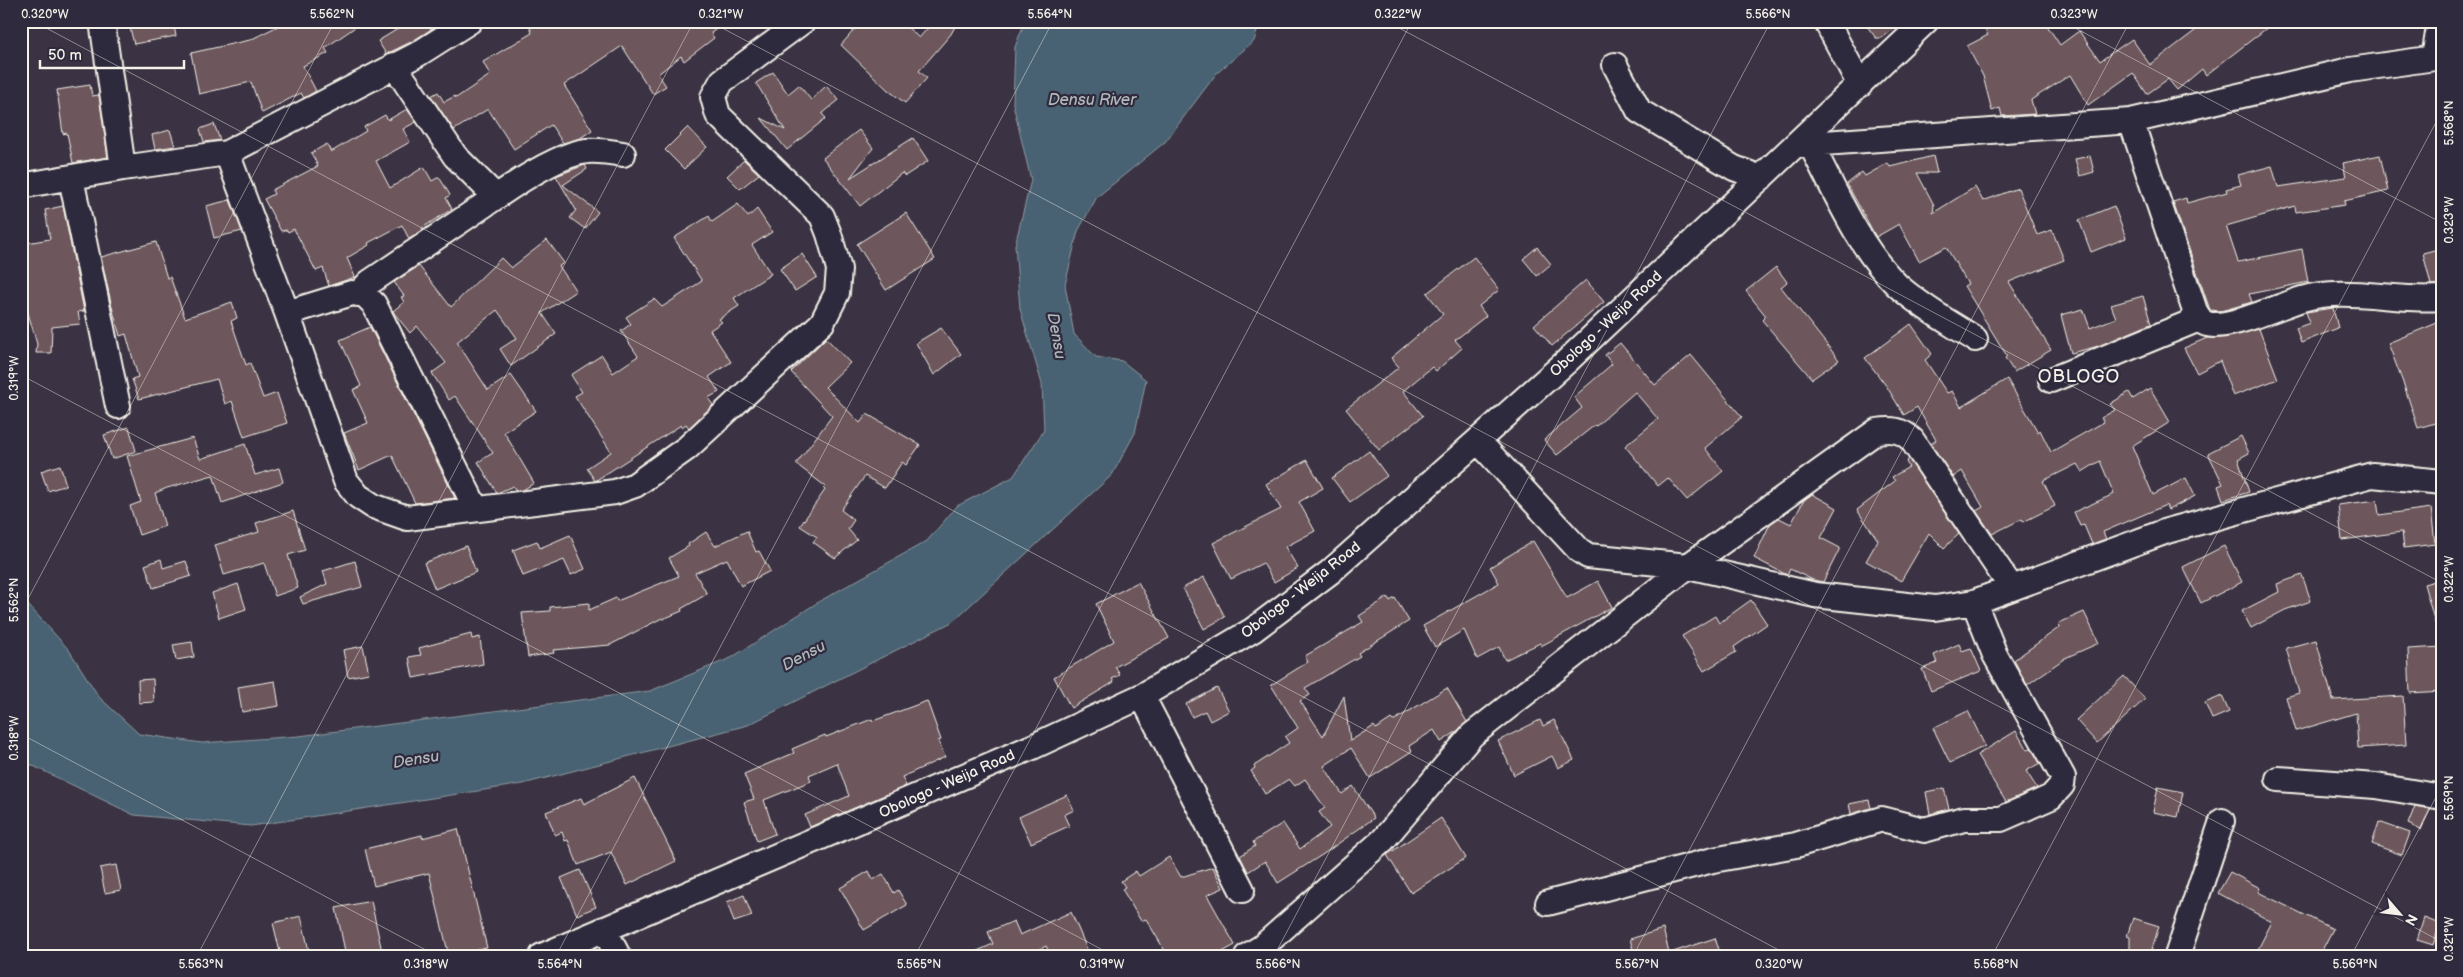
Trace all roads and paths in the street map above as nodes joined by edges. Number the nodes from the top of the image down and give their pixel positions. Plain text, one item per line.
1 (102, 21) edge
2 (470, 21) edge
3 (803, 21) edge
4 (1826, 21) edge
5 (1926, 21) edge
6 (2440, 21) edge
7 (2438, 58) edge
8 (394, 65) junction
9 (1615, 66) dead end
10 (1860, 85) junction
11 (2131, 121) junction
12 (1804, 145) junction
13 (227, 154) junction
14 (623, 154) dead end
15 (123, 168) junction
16 (71, 178) junction
17 (1761, 178) junction
18 (21, 186) edge
19 (496, 197) junction
20 (358, 294) junction
21 (2442, 298) edge
22 (287, 313) junction
23 (2199, 319) junction
24 (1975, 339) dead end
25 (2052, 380) dead end
26 (118, 406) dead end
27 (1478, 441) junction
28 (2442, 482) edge
29 (476, 509) junction
30 (1688, 566) junction
31 (2011, 587) junction
32 (1974, 602) junction
33 (1142, 696) junction
34 (2278, 779) dead end
35 (2442, 797) edge
36 (2222, 821) dead end
37 (1242, 890) dead end
38 (1548, 903) dead end
39 (604, 929) junction
40 (542, 956) edge
41 (618, 956) edge
42 (1247, 956) edge
43 (2176, 956) edge

1 - 15 street
2 - 8 street
3 - 29 street
4 - 10 street
5 - 10 street, Obologo - Weija Road
6 - 7 street
7 - 11 street
8 - 13 street
8 - 19 street
9 - 17 street
10 - 12 street, Obologo - Weija Road
11 - 12 street
11 - 23 street
12 - 17 street, Obologo - Weija Road
12 - 24 street
13 - 15 street
13 - 22 street
14 - 19 street
15 - 16 street
16 - 18 street
16 - 26 street
17 - 27 street, Obologo - Weija Road
19 - 20 street
20 - 22 street
20 - 29 street
21 - 23 street
22 - 29 street
23 - 25 street
27 - 30 street
27 - 33 street, Obologo - Weija Road
28 - 31 street
30 - 31 street
30 - 32 street
30 - 42 street
31 - 32 street
32 - 38 street
33 - 37 street
33 - 39 street, Obologo - Weija Road
34 - 35 street
36 - 43 street
39 - 40 street, Obologo - Weija Road
39 - 41 street

